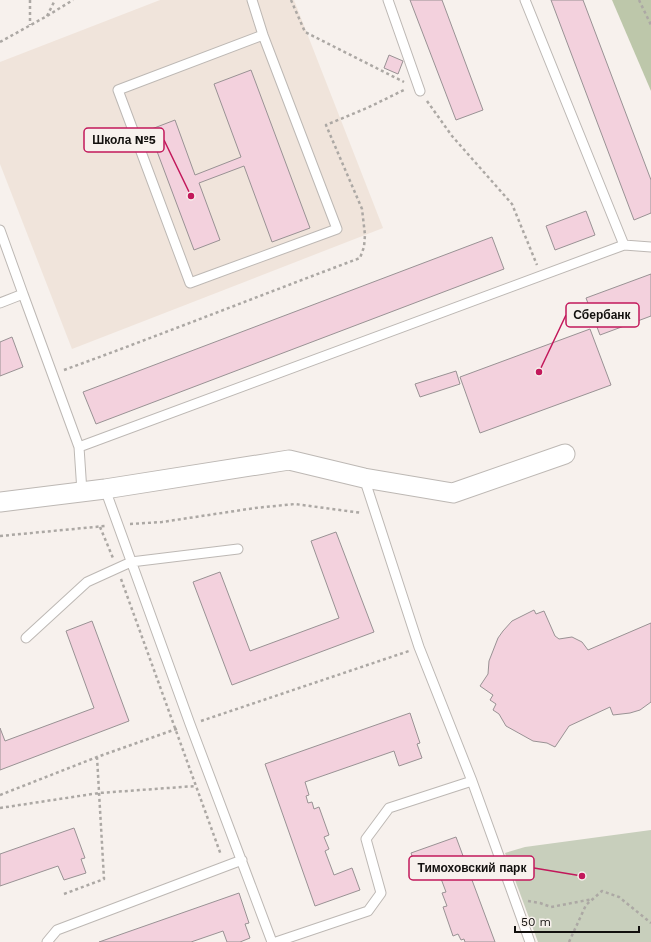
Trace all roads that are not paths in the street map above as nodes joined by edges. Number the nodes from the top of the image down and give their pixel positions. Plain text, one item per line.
1 (252, 0) edge
2 (388, 0) edge
3 (525, 0) edge
4 (263, 35) junction
5 (420, 91) road end
6 (0, 230) edge
7 (624, 245) junction
8 (651, 247) edge
9 (23, 294) junction
10 (0, 303) edge
11 (79, 447) junction
12 (565, 454) dead end
13 (364, 478) junction
14 (104, 489) junction
15 (82, 492) junction
16 (0, 502) edge
17 (238, 549) dead end
18 (131, 562) junction
19 (26, 638) dead end
20 (472, 781) junction
21 (242, 860) junction
22 (47, 942) edge
23 (272, 942) edge
24 (276, 942) edge
25 (530, 942) edge

1 - 4 lane
2 - 5 lane
3 - 7 lane
4 - 4 lane
6 - 9 lane
7 - 8 lane
7 - 11 lane
9 - 10 lane
9 - 11 lane
11 - 15 lane
12 - 13 street
13 - 14 street
13 - 20 lane
14 - 15 street
14 - 18 lane
15 - 16 street
17 - 18 lane
18 - 19 lane
18 - 21 lane
20 - 24 lane
20 - 25 lane
21 - 22 lane
21 - 23 lane

